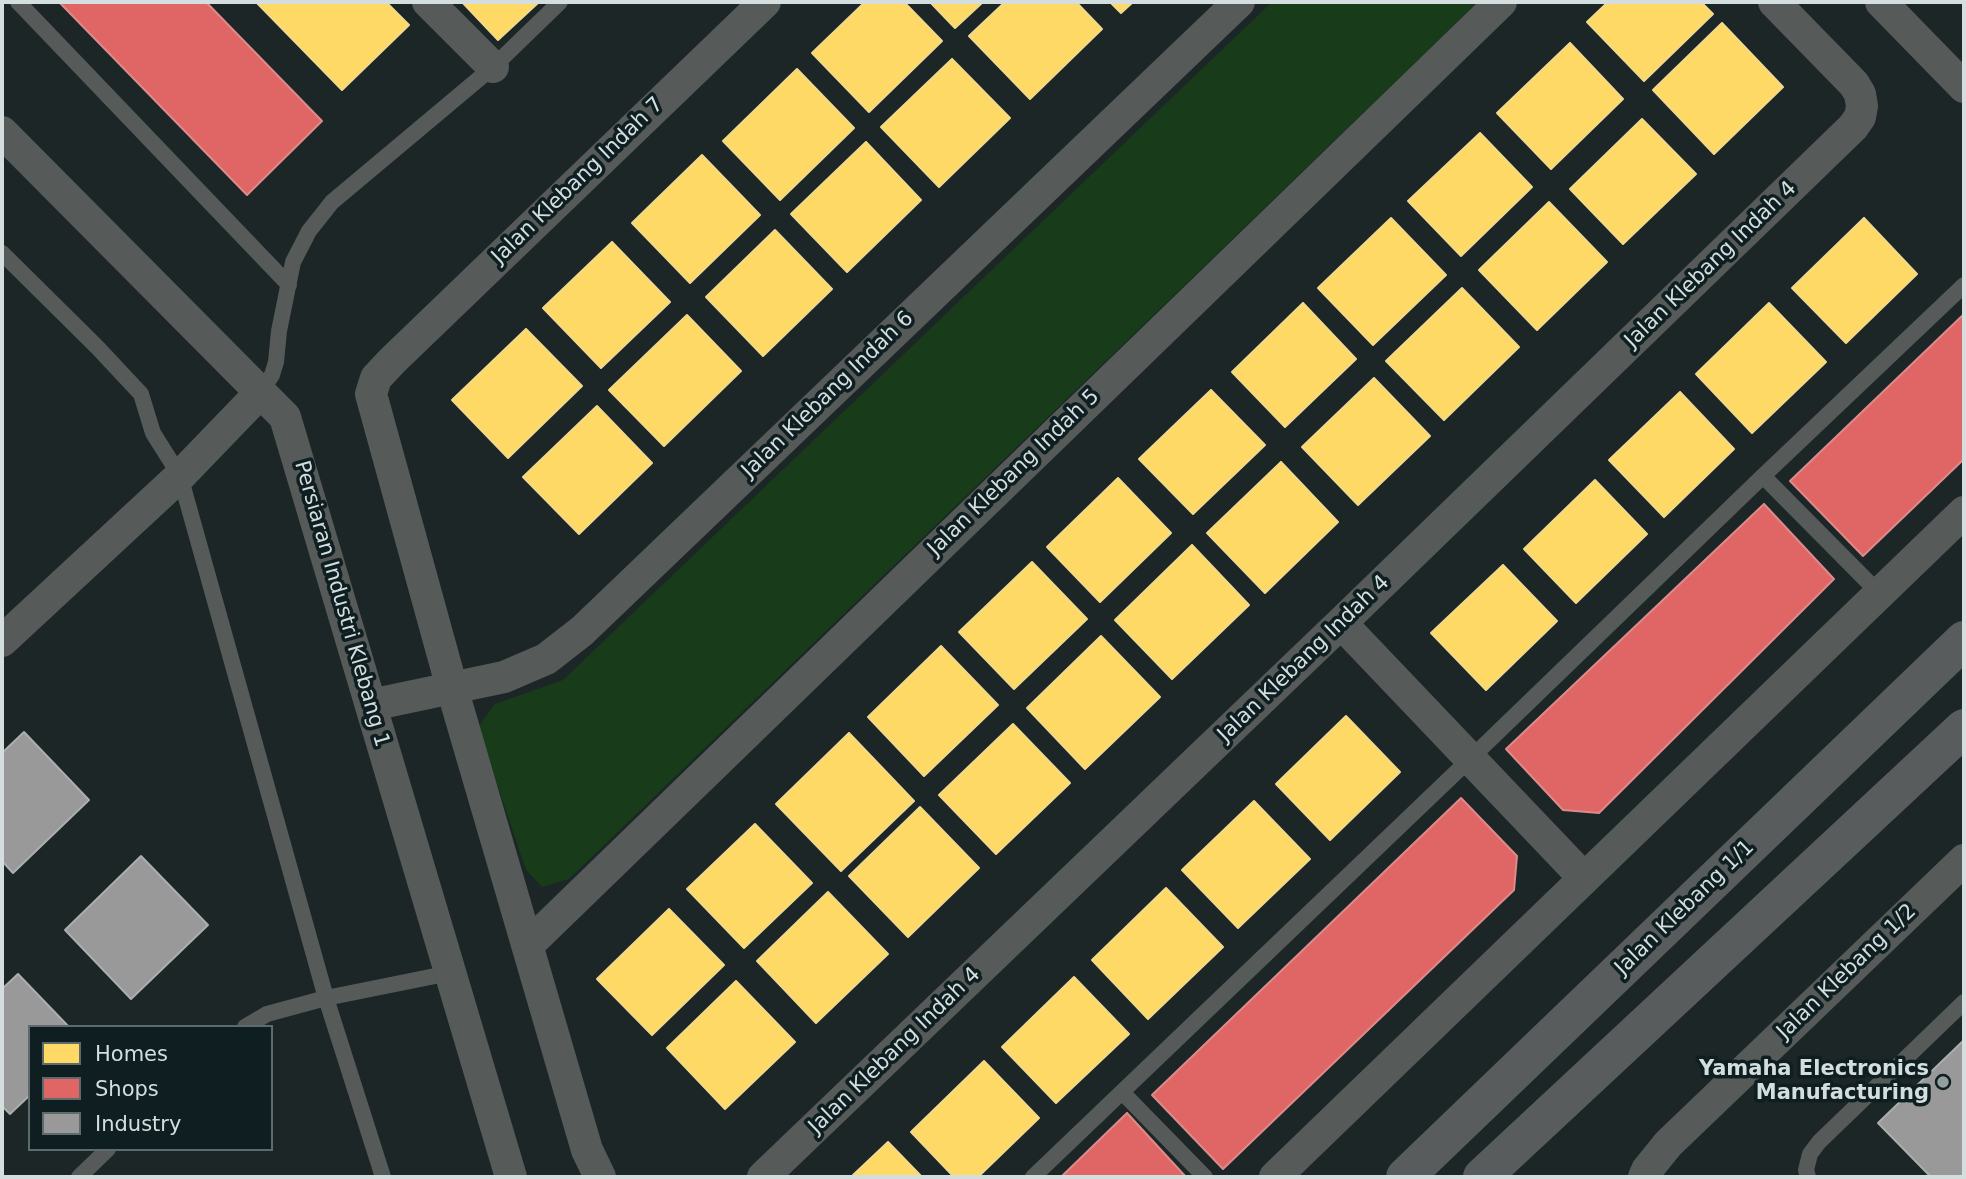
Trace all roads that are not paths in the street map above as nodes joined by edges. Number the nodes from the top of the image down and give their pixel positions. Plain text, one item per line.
1 (18, 2) edge
2 (428, 2) edge
3 (561, 2) edge
4 (765, 2) edge
5 (1239, 2) edge
6 (1501, 2) edge
7 (1774, 2) edge
8 (1881, 2) edge
9 (493, 67) junction
10 (1964, 88) edge
11 (2, 132) edge
12 (2, 253) edge
13 (289, 285) junction
14 (1964, 285) edge
15 (260, 393) junction
16 (180, 476) junction
17 (1763, 476) junction
18 (1964, 512) edge
19 (1879, 593) junction
20 (1341, 623) junction
21 (2, 640) edge
22 (1964, 640) edge
23 (452, 688) junction
24 (371, 705) junction
25 (1964, 728) edge
26 (1471, 758) junction
27 (1964, 860) edge
28 (1584, 878) junction
29 (528, 945) junction
30 (450, 974) junction
31 (326, 998) junction
32 (1964, 1002) edge
33 (248, 1025) edge
34 (1122, 1092) junction
35 (106, 1151) edge
36 (79, 1177) edge
37 (383, 1177) edge
38 (511, 1177) edge
39 (600, 1177) edge
40 (763, 1177) edge
41 (1033, 1177) edge
42 (1205, 1177) edge
43 (1275, 1177) edge
44 (1405, 1177) edge
45 (1482, 1177) edge
46 (1644, 1177) edge
47 (1808, 1177) edge

1 - 13 lane
2 - 9 street
3 - 9 lane
4 - 23 street, Jalan Klebang Indah 7
5 - 23 street, Jalan Klebang Indah 6
6 - 29 street, Jalan Klebang Indah 5
7 - 20 street, Jalan Klebang Indah 4
8 - 10 street
9 - 13 lane
11 - 15 street, Persiaran Industri Klebang 1
12 - 16 lane
13 - 15 lane
14 - 17 lane
15 - 16 street
15 - 24 street, Persiaran Industri Klebang 1
16 - 21 street
16 - 31 lane
17 - 19 lane
17 - 26 lane
18 - 19 street
19 - 28 street
20 - 26 street
20 - 40 street, Jalan Klebang Indah 4
22 - 44 street, Jalan Klebang 1/1
23 - 24 street, Jalan Klebang Indah 6
23 - 29 street, Jalan Klebang Indah 7
24 - 30 street, Persiaran Industri Klebang 1
25 - 45 street
26 - 28 street
26 - 34 lane
27 - 46 street, Jalan Klebang 1/2
28 - 43 street
29 - 39 street, Jalan Klebang Indah 7
30 - 31 lane
30 - 38 street, Persiaran Industri Klebang 1
31 - 33 lane
31 - 37 lane
32 - 47 lane
34 - 41 lane
34 - 42 lane
35 - 36 lane

